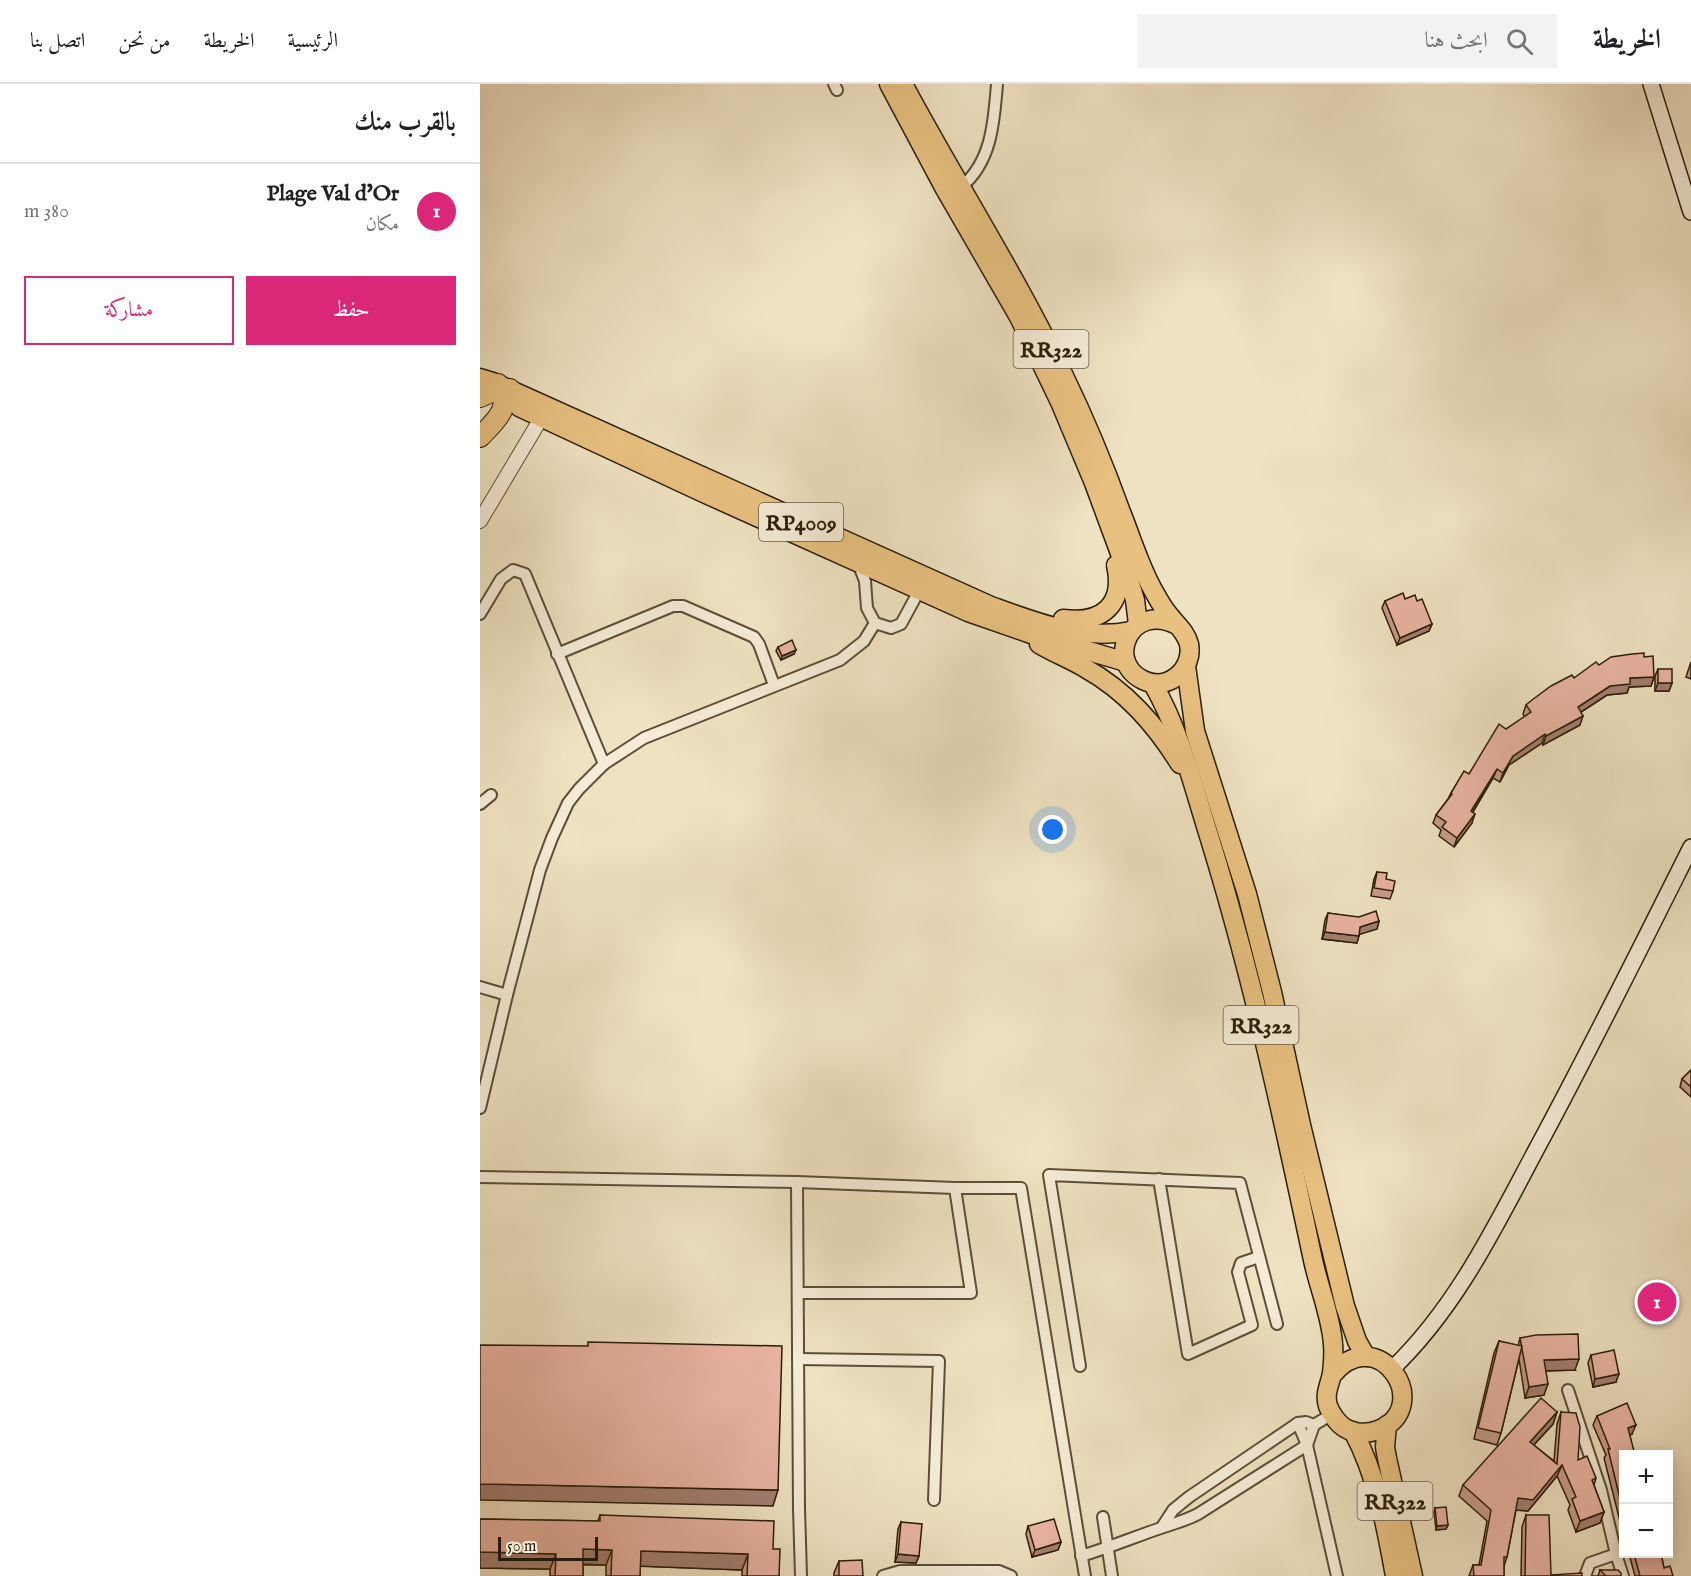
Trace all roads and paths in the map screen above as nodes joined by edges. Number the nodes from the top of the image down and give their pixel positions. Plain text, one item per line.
1 (889, 84) edge
2 (903, 84) edge
3 (997, 84) edge
4 (1651, 84) edge
5 (961, 187) junction
6 (1691, 212) edge
7 (496, 392) edge
8 (545, 412) junction
9 (480, 437) edge
10 (1105, 513) junction
11 (480, 521) edge
12 (858, 563) junction
13 (920, 589) junction
14 (480, 614) edge
15 (1016, 622) junction
16 (875, 623) junction
17 (1177, 625) junction
18 (1135, 628) junction
19 (557, 654) junction
20 (1126, 662) junction
21 (1186, 666) junction
22 (1153, 684) junction
23 (774, 685) junction
24 (604, 764) junction
25 (491, 795) dead end
26 (1197, 796) junction
27 (480, 804) edge
28 (1691, 847) edge
29 (480, 987) edge
30 (507, 995) junction
31 (480, 1108) edge
32 (480, 1177) edge
33 (1159, 1179) junction
34 (797, 1182) junction
35 (954, 1188) junction
36 (1259, 1257) junction
37 (799, 1293) junction
38 (1277, 1324) dead end
39 (1366, 1357) junction
40 (798, 1359) junction
41 (1080, 1366) dead end
42 (1392, 1369) junction
43 (1332, 1375) junction
44 (1568, 1390) dead end
45 (1332, 1414) junction
46 (1298, 1423) junction
47 (1314, 1425) junction
48 (1387, 1425) junction
49 (1353, 1431) junction
50 (1307, 1445) junction
51 (934, 1500) dead end
52 (1103, 1518) dead end
53 (1161, 1527) junction
54 (1108, 1548) junction
55 (1616, 1554) junction
56 (1082, 1556) junction
57 (801, 1576) edge
58 (883, 1576) edge
59 (1011, 1576) edge
60 (1085, 1576) edge
61 (1113, 1576) edge
62 (1337, 1576) edge
63 (1395, 1576) edge
64 (1413, 1576) edge
65 (1585, 1576) edge
66 (1623, 1576) edge

1 - 10 main road, RR322
2 - 5 main road, RR322
3 - 5 street
4 - 6 main road
5 - 17 main road, RR322
7 - 8 main road, RP4009
7 - 9 highway
8 - 11 street
8 - 12 main road, RP4009
8 - 15 main road, RP4009
10 - 15 main road
10 - 18 main road, RR322
12 - 13 main road, RP4009
12 - 16 street
13 - 15 main road, RP4009
13 - 16 street
14 - 19 street
15 - 18 main road, RP4009
15 - 20 main road, RP4009
15 - 26 main road
16 - 23 street
17 - 18 main road
17 - 21 main road, RR322
18 - 20 main road, RR322
19 - 23 street
19 - 24 street
20 - 22 main road, RR322
21 - 22 main road
21 - 39 main road, RR322
22 - 26 main road, RR322
23 - 24 street
24 - 30 street
25 - 27 street
26 - 43 main road, RR322
28 - 42 main road
29 - 30 street
30 - 31 street
32 - 34 street
33 - 36 street
33 - 36 street
33 - 41 street
34 - 35 street
34 - 37 street
35 - 37 street
35 - 56 street
36 - 38 street
37 - 40 street
39 - 42 main road
39 - 43 main road
40 - 51 street
40 - 57 street
42 - 48 main road, RR322
43 - 45 main road, RR322
44 - 55 street
45 - 47 street
45 - 49 main road, RR322
46 - 47 street
46 - 50 street
46 - 53 street
47 - 50 street
48 - 49 main road
48 - 64 main road, RR322
49 - 63 main road, RR322
50 - 53 street
50 - 62 street
52 - 54 street
53 - 54 street
54 - 56 street
54 - 61 street
55 - 65 street
55 - 66 street
56 - 60 street
58 - 59 street

